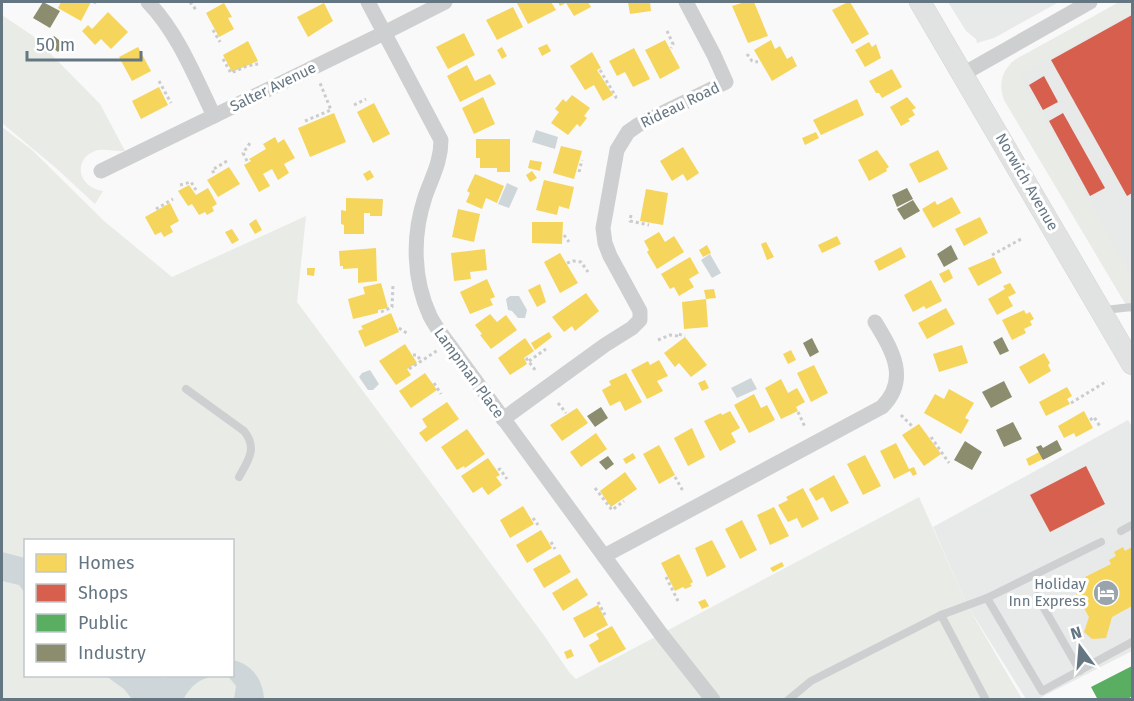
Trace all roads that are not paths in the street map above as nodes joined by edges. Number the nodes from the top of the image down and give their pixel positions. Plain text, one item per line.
1 (148, 2) edge
2 (368, 2) edge
3 (445, 2) edge
4 (686, 2) edge
5 (920, 2) edge
6 (1090, 2) edge
7 (384, 33) junction
8 (963, 74) junction
9 (214, 116) junction
10 (101, 171) dead end
11 (1132, 307) edge
12 (1101, 310) junction
13 (875, 322) dead end
14 (1132, 364) edge
15 (186, 388) dead end
16 (503, 419) junction
17 (239, 477) dead end
18 (1132, 525) edge
19 (1121, 531) dead end
20 (1101, 542) dead end
21 (604, 556) junction
22 (1037, 596) dead end
23 (987, 598) junction
24 (941, 615) junction
25 (1132, 642) edge
26 (1080, 671) junction
27 (713, 699) edge
28 (788, 699) edge
29 (987, 699) edge

1 - 9 street
2 - 7 street, Lampman Place
3 - 7 street, Salter Avenue
4 - 16 street, Rideau Road
5 - 8 main road, Norwich Avenue
6 - 8 street
7 - 9 street, Salter Avenue
7 - 16 street, Lampman Place
8 - 12 main road, Norwich Avenue
9 - 10 street, Salter Avenue
11 - 12 lane
12 - 14 main road, Norwich Avenue
13 - 21 street
15 - 17 lane
16 - 21 street, Lampman Place
18 - 19 lane
20 - 23 lane
21 - 27 street, Lampman Place
22 - 26 lane
23 - 24 lane
23 - 26 lane
24 - 28 lane
24 - 29 lane
25 - 26 lane

